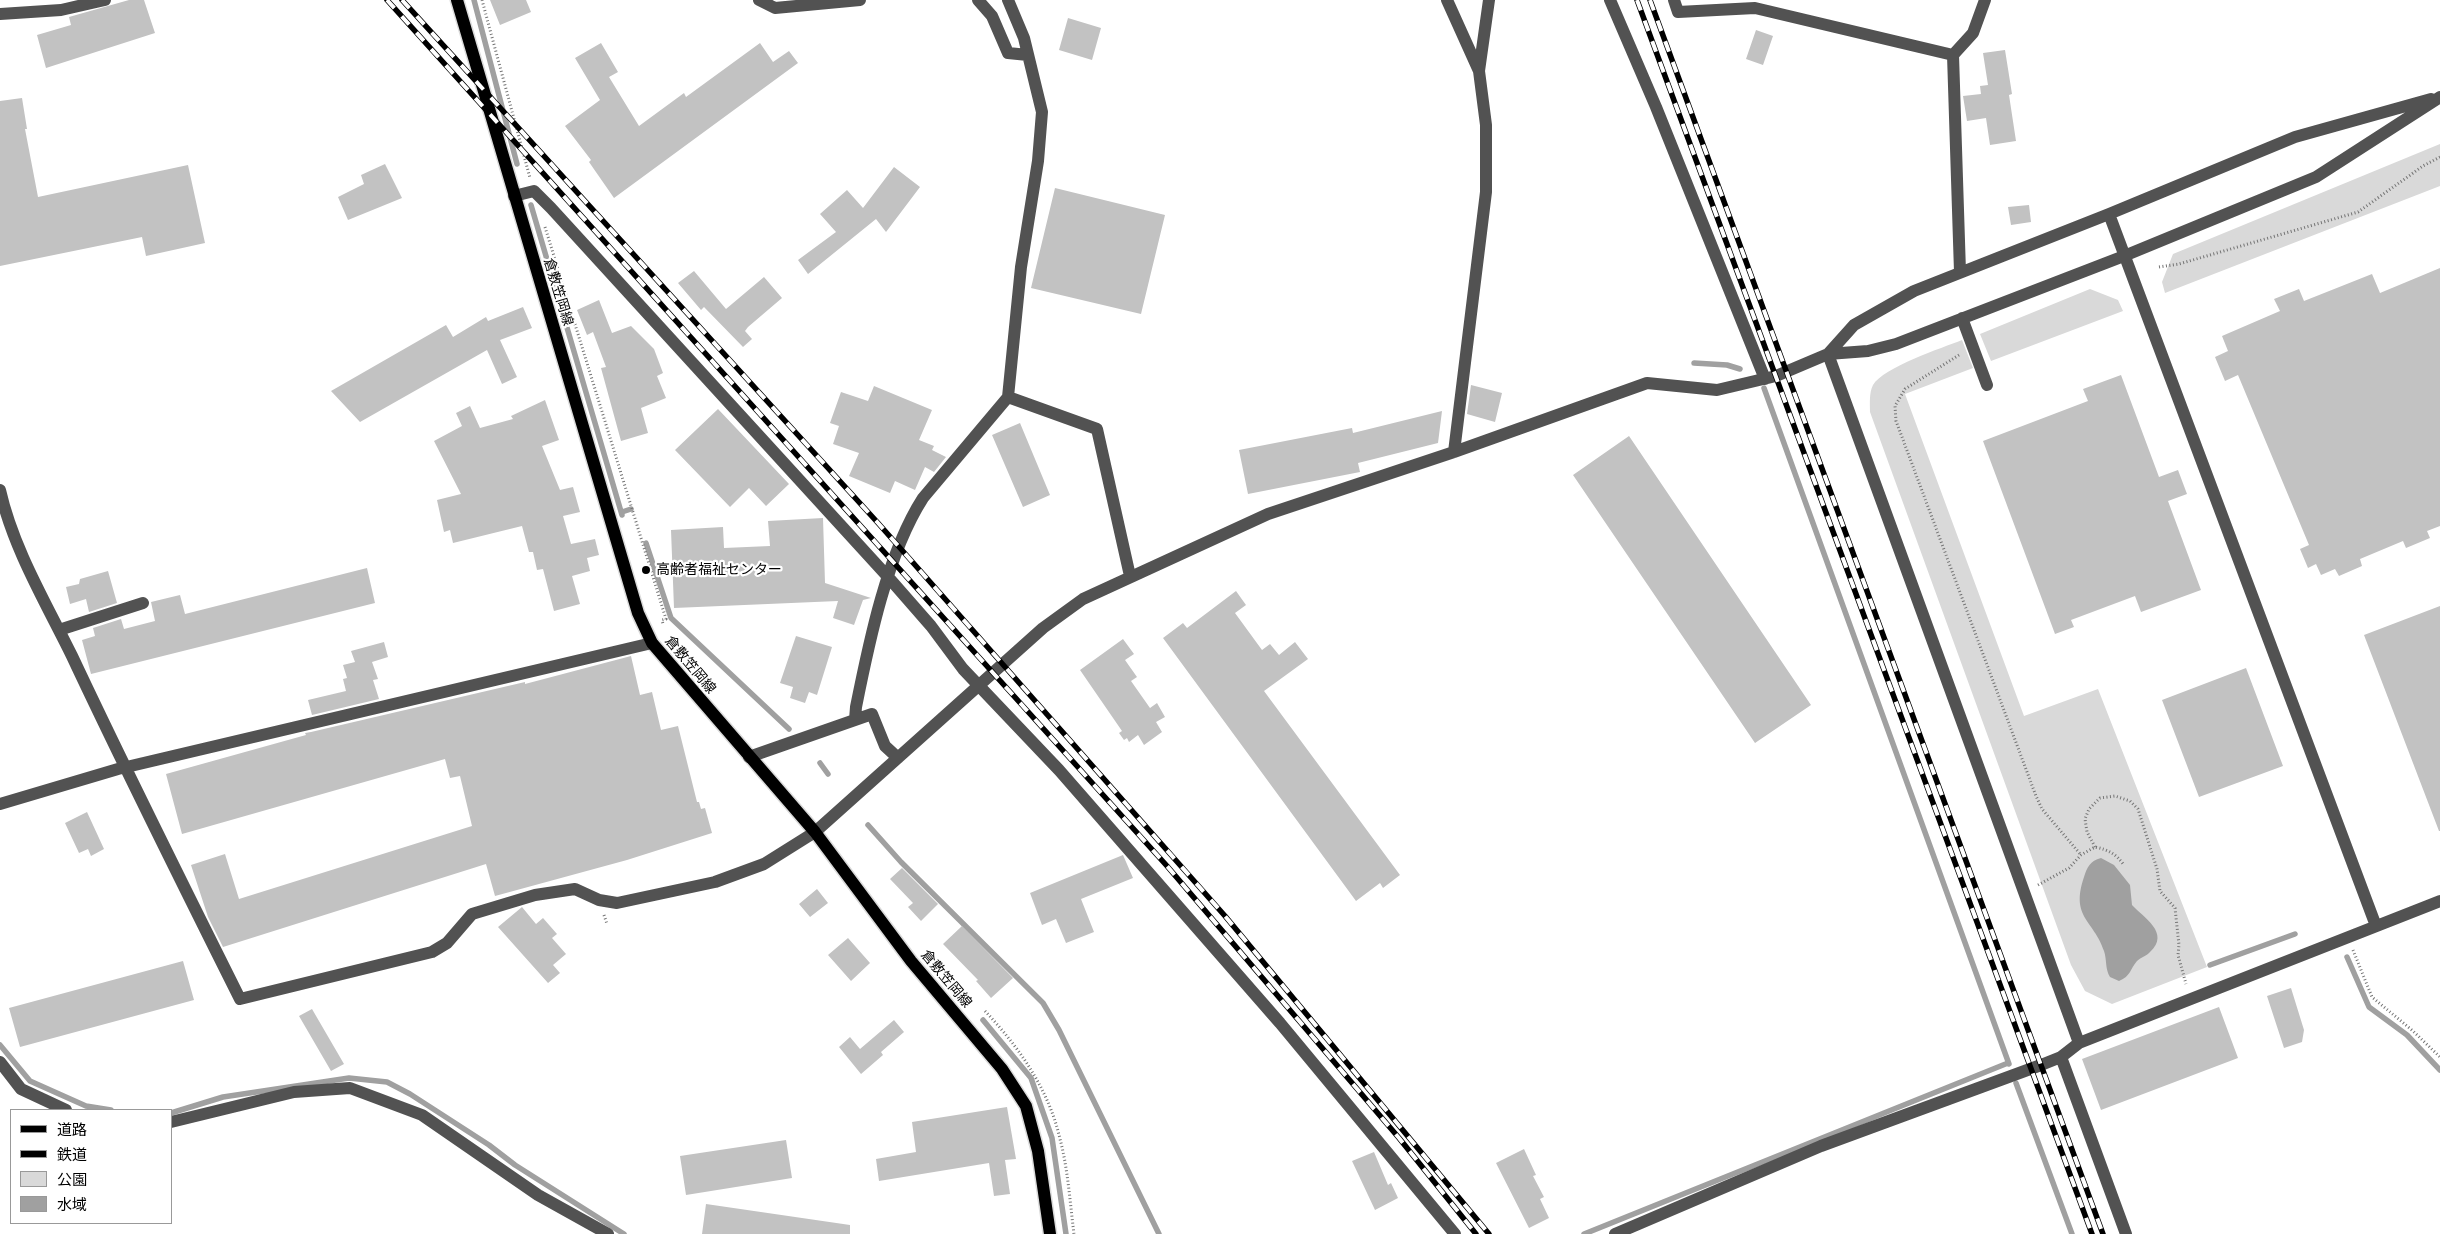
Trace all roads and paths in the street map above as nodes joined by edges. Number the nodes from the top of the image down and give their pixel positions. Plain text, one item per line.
1 (105, 0) edge
2 (457, 0) edge
3 (482, 0) edge
4 (759, 0) edge
5 (860, 0) edge
6 (978, 0) edge
7 (1008, 0) edge
8 (1447, 0) edge
9 (1488, 0) edge
10 (1610, 0) edge
11 (1674, 0) edge
12 (1985, 0) edge
13 (0, 14) edge
14 (1028, 55) junction
15 (1953, 55) junction
16 (1479, 71) junction
17 (2440, 97) edge
18 (2440, 157) edge
19 (534, 191) junction
20 (514, 196) junction
21 (2109, 214) junction
22 (543, 220) dead end
23 (2124, 256) junction
24 (2159, 267) dead end
25 (1960, 272) junction
26 (1962, 318) junction
27 (1973, 347) junction
28 (1828, 354) junction
29 (1765, 379) junction
30 (1987, 385) dead end
31 (1008, 397) junction
32 (1454, 452) junction
33 (0, 490) edge
34 (1130, 576) junction
35 (889, 578) junction
36 (143, 603) dead end
37 (663, 624) dead end
38 (59, 630) junction
39 (652, 643) junction
40 (979, 686) junction
41 (855, 720) junction
42 (749, 757) junction
43 (898, 758) junction
44 (124, 768) junction
45 (0, 804) edge
46 (815, 832) junction
47 (2095, 847) junction
48 (2081, 855) junction
49 (2124, 865) dead end
50 (2038, 885) dead end
51 (2440, 901) edge
52 (2376, 926) junction
53 (2348, 938) junction
54 (2186, 984) dead end
55 (2079, 1043) junction
56 (2061, 1057) junction
57 (2440, 1057) edge
58 (0, 1062) edge
59 (64, 1109) edge
60 (172, 1122) edge
61 (608, 1234) edge
62 (1050, 1234) edge
63 (1455, 1234) edge
64 (1615, 1234) edge
65 (2126, 1234) edge

1 - 13 street
2 - 20 main road, 倉敷笠岡線
3 - 19 path
4 - 5 street
6 - 14 street
7 - 14 street
8 - 16 street
9 - 16 street
10 - 29 street
11 - 15 street
12 - 15 street
14 - 31 street
15 - 25 street
16 - 32 street
17 - 21 street
17 - 23 street
18 - 24 path
19 - 20 street
19 - 35 street
20 - 39 main road, 倉敷笠岡線
21 - 23 street
21 - 25 street
22 - 37 path
23 - 26 street
23 - 52 street
25 - 28 street
26 - 27 street
26 - 28 street
27 - 30 street
27 - 48 path
28 - 29 street
28 - 55 street
29 - 32 street
31 - 34 street
31 - 35 street
32 - 34 street
33 - 38 street
34 - 40 street
35 - 40 street
35 - 41 street
36 - 38 street
38 - 44 street
39 - 42 main road, 倉敷笠岡線
39 - 44 street
40 - 43 street
40 - 63 street
41 - 42 street
41 - 43 street
42 - 46 main road, 倉敷笠岡線
43 - 46 street
44 - 45 street
44 - 46 street
46 - 62 main road, 倉敷笠岡線
47 - 48 path
47 - 49 path
47 - 54 path
48 - 50 path
51 - 52 street
52 - 53 street
53 - 55 street
53 - 57 path
55 - 56 street
56 - 64 street
56 - 65 street
58 - 59 street
60 - 61 street

